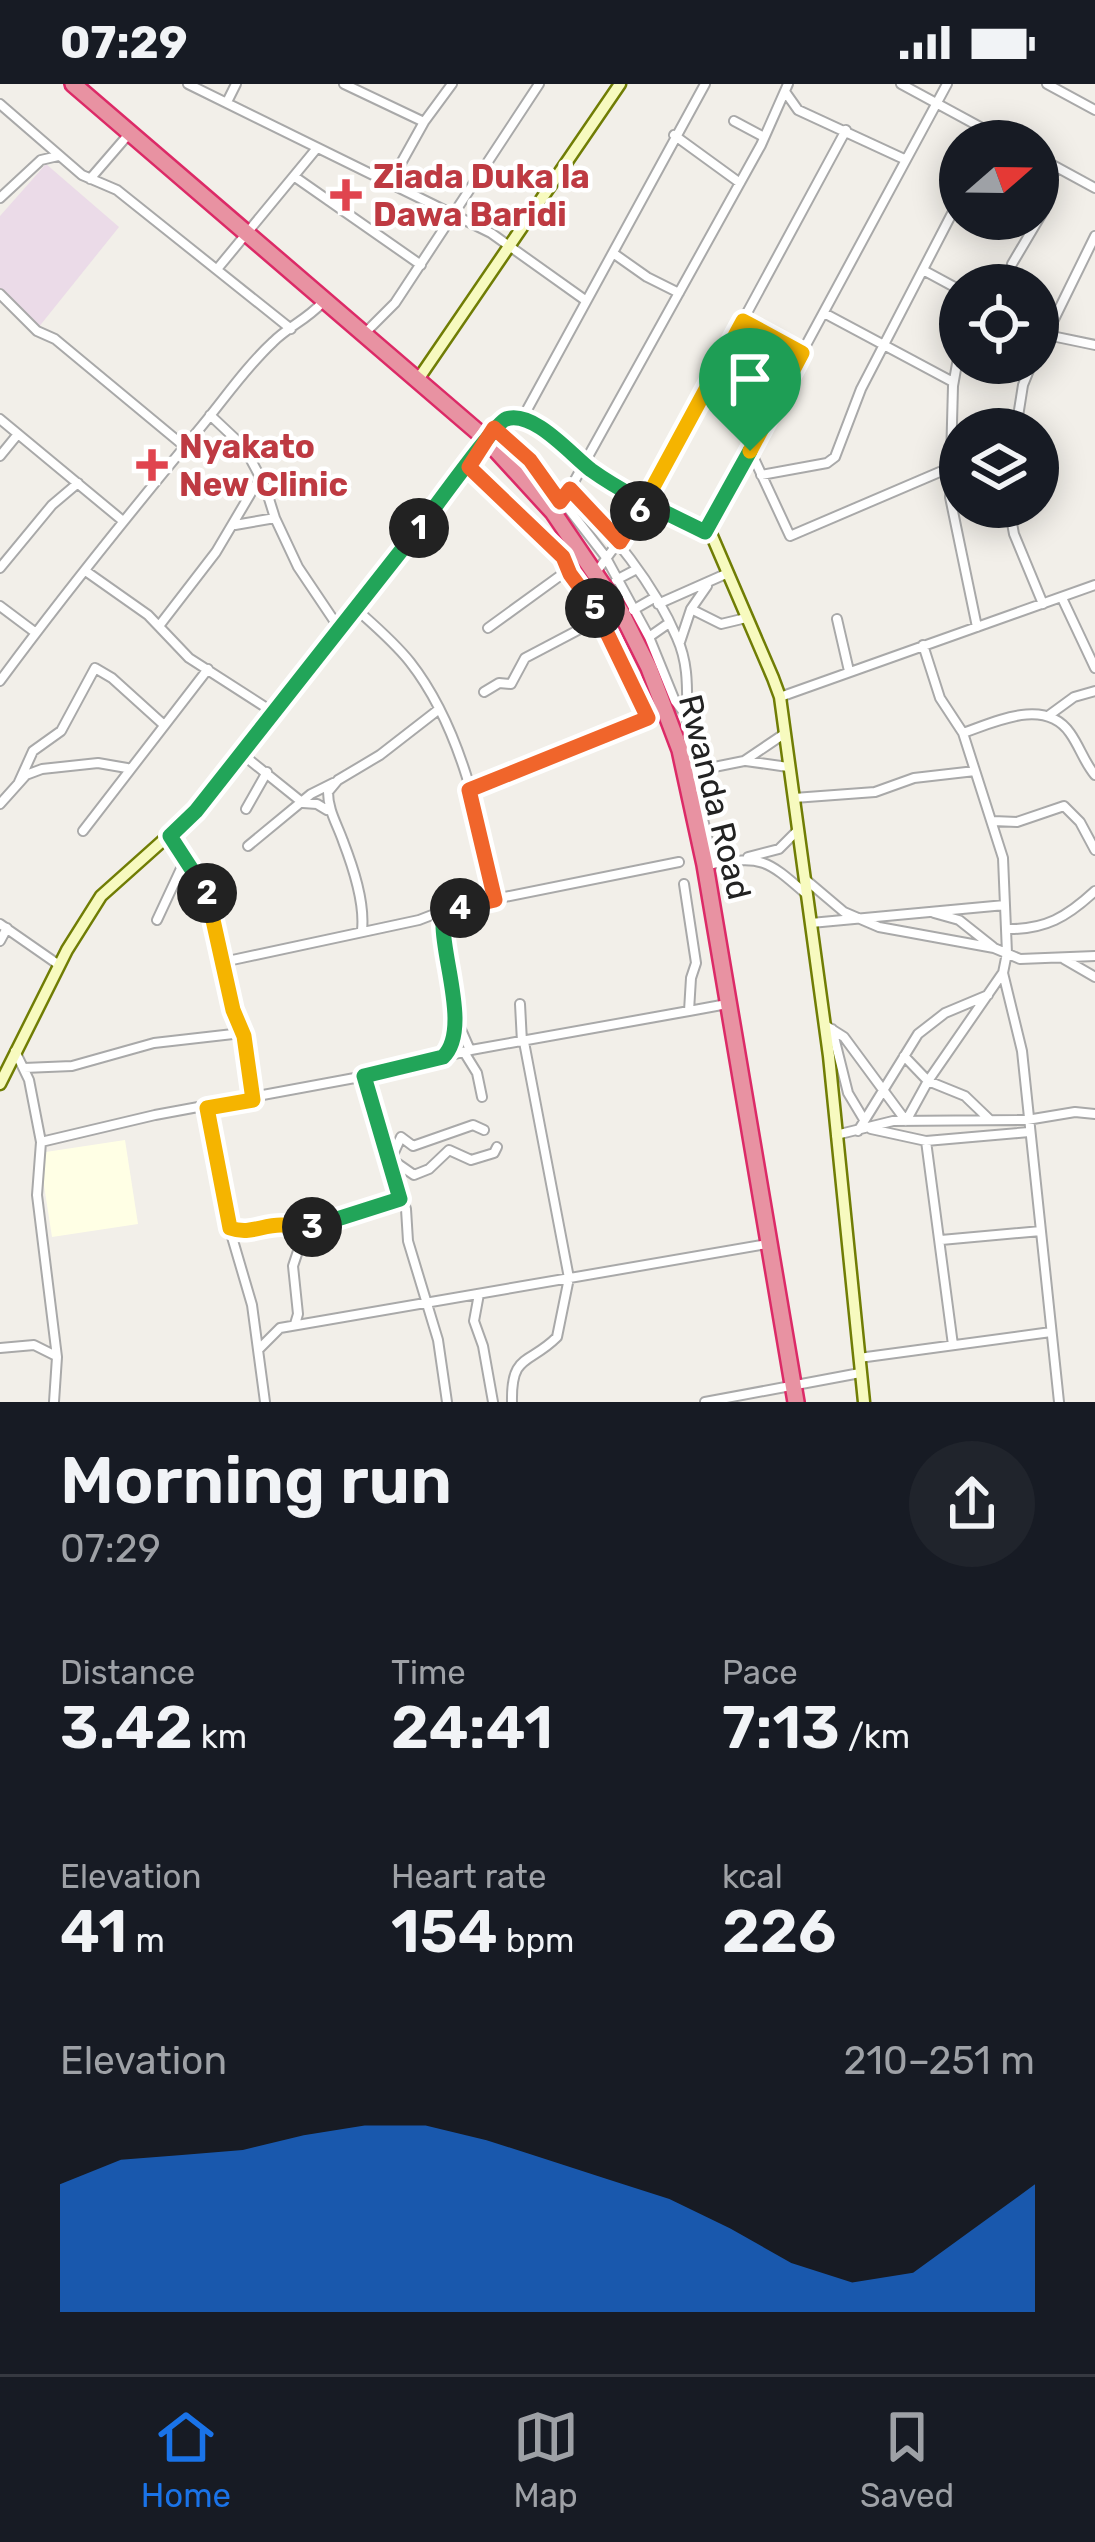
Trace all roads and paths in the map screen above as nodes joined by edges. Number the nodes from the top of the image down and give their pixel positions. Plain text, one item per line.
1 (74, 84) edge
2 (188, 84) edge
3 (236, 84) edge
4 (344, 84) edge
5 (452, 84) edge
6 (539, 84) edge
7 (620, 84) edge
8 (705, 84) edge
9 (901, 84) edge
10 (947, 84) edge
11 (1047, 84) edge
12 (787, 88) edge
13 (936, 101) junction
14 (226, 102) junction
15 (0, 104) edge
16 (1095, 110) edge
17 (964, 120) edge
18 (734, 121) dead end
19 (424, 122) junction
20 (846, 130) junction
21 (129, 134) junction
22 (674, 135) junction
23 (764, 137) junction
24 (317, 148) junction
25 (60, 156) junction
26 (904, 159) junction
27 (1059, 168) edge
28 (295, 177) junction
29 (90, 179) junction
30 (390, 183) junction
31 (740, 183) junction
32 (1095, 188) edge
33 (0, 198) edge
34 (450, 215) junction
35 (247, 234) junction
36 (1095, 236) edge
37 (939, 239) edge
38 (1026, 240) edge
39 (509, 246) junction
40 (613, 253) junction
41 (1085, 256) junction
42 (1095, 262) edge
43 (1012, 264) dead end
44 (421, 265) junction
45 (218, 268) junction
46 (923, 270) junction
47 (939, 279) edge
48 (679, 293) junction
49 (0, 294) edge
50 (585, 300) junction
51 (324, 301) junction
52 (1059, 309) edge
53 (824, 313) junction
54 (743, 321) junction
55 (291, 329) junction
56 (363, 334) junction
57 (1059, 337) edge
58 (884, 344) junction
59 (1095, 345) edge
60 (802, 353) junction
61 (939, 374) edge
62 (417, 381) junction
63 (210, 416) junction
64 (0, 419) edge
65 (521, 420) junction
66 (490, 433) junction
67 (18, 434) junction
68 (184, 446) junction
69 (750, 451) junction
70 (0, 456) edge
71 (582, 463) junction
72 (469, 467) junction
73 (939, 473) edge
74 (761, 475) junction
75 (260, 476) junction
76 (78, 484) junction
77 (570, 489) junction
78 (644, 502) junction
79 (557, 507) junction
80 (275, 518) junction
81 (123, 520) junction
82 (956, 528) edge
83 (1013, 528) edge
84 (229, 529) junction
85 (705, 532) junction
86 (620, 542) junction
87 (605, 556) junction
88 (0, 568) edge
89 (637, 569) junction
90 (568, 570) junction
91 (87, 572) junction
92 (596, 573) junction
93 (728, 573) junction
94 (616, 580) junction
95 (708, 584) junction
96 (1095, 585) edge
97 (1062, 598) junction
98 (656, 601) junction
99 (1043, 604) junction
100 (0, 606) edge
101 (355, 608) junction
102 (691, 609) junction
103 (633, 610) junction
104 (746, 618) junction
105 (601, 619) junction
106 (837, 619) dead end
107 (669, 623) junction
108 (159, 626) junction
109 (977, 627) junction
110 (339, 628) junction
111 (488, 628) dead end
112 (36, 633) junction
113 (680, 642) junction
114 (645, 643) junction
115 (923, 645) junction
116 (622, 659) junction
117 (208, 668) junction
118 (1095, 668) edge
119 (849, 671) junction
120 (0, 682) edge
121 (484, 692) dead end
122 (1095, 692) edge
123 (780, 697) junction
124 (438, 710) junction
125 (667, 711) junction
126 (273, 712) junction
127 (686, 715) junction
128 (1048, 716) junction
129 (648, 718) junction
130 (164, 725) junction
131 (962, 733) junction
132 (784, 734) junction
133 (241, 753) junction
134 (744, 761) junction
135 (788, 766) junction
136 (128, 768) junction
137 (694, 771) junction
138 (975, 771) junction
139 (267, 772) junction
140 (1095, 775) edge
141 (338, 780) junction
142 (19, 782) junction
143 (469, 790) junction
144 (792, 798) junction
145 (303, 803) junction
146 (0, 804) edge
147 (246, 809) dead end
148 (333, 816) junction
149 (992, 821) junction
150 (83, 831) dead end
151 (797, 831) junction
152 (170, 836) junction
153 (248, 846) dead end
154 (1095, 850) edge
155 (744, 858) junction
156 (185, 860) junction
157 (679, 862) dead end
158 (709, 864) junction
159 (803, 878) junction
160 (684, 884) dead end
161 (1095, 891) edge
162 (805, 893) junction
163 (495, 900) junction
164 (1005, 905) junction
165 (456, 908) junction
166 (923, 911) junction
167 (859, 919) junction
168 (158, 920) dead end
169 (809, 923) junction
170 (4, 926) edge
171 (1006, 929) junction
172 (362, 930) junction
173 (0, 941) edge
174 (994, 948) junction
175 (1007, 953) junction
176 (1057, 956) junction
177 (1095, 956) edge
178 (223, 962) junction
179 (59, 965) junction
180 (1003, 973) junction
181 (1095, 977) edge
182 (989, 994) junction
183 (520, 1004) dead end
184 (728, 1004) junction
185 (689, 1011) junction
186 (455, 1016) junction
187 (828, 1026) junction
188 (242, 1033) junction
189 (523, 1042) junction
190 (467, 1051) junction
191 (15, 1052) junction
192 (904, 1056) junction
193 (443, 1057) junction
194 (24, 1068) junction
195 (364, 1076) junction
196 (928, 1081) junction
197 (0, 1084) edge
198 (883, 1090) junction
199 (482, 1096) dead end
200 (253, 1100) junction
201 (207, 1108) junction
202 (1095, 1114) edge
203 (863, 1118) junction
204 (991, 1120) junction
205 (1027, 1120) junction
206 (907, 1121) junction
207 (870, 1128) junction
208 (484, 1130) dead end
209 (857, 1132) junction
210 (1029, 1132) junction
211 (836, 1135) junction
212 (926, 1141) junction
213 (41, 1142) junction
214 (496, 1147) dead end
215 (391, 1159) junction
216 (400, 1199) junction
217 (230, 1228) junction
218 (310, 1228) junction
219 (1041, 1231) junction
220 (941, 1240) junction
221 (769, 1244) junction
222 (569, 1277) junction
223 (480, 1293) junction
224 (427, 1302) junction
225 (292, 1326) junction
226 (1051, 1332) junction
227 (952, 1345) junction
228 (0, 1348) edge
229 (259, 1348) junction
230 (57, 1357) junction
231 (859, 1358) junction
232 (860, 1373) junction
233 (795, 1394) edge
234 (54, 1402) edge
235 (266, 1402) edge
236 (447, 1402) edge
237 (493, 1402) edge
238 (512, 1402) edge
239 (705, 1402) edge
240 (864, 1402) edge
241 (1059, 1402) edge

1 - 21 highway, Rwanda Road
2 - 14 street
3 - 14 street
4 - 19 street
5 - 19 street
6 - 34 street
7 - 39 street
8 - 22 street
9 - 13 street
10 - 13 street
11 - 16 street
12 - 20 street
12 - 23 street
13 - 17 street
13 - 26 street
14 - 24 street
15 - 25 street
18 - 23 street
19 - 30 street
20 - 26 street
20 - 54 street
21 - 29 street
21 - 35 highway, Rwanda Road
22 - 31 street
22 - 40 street
23 - 31 street
24 - 28 street
24 - 30 street
25 - 29 street
25 - 33 street
26 - 53 street
27 - 32 street
28 - 35 street
28 - 44 street
29 - 45 street
30 - 34 street
31 - 48 street
34 - 39 street
34 - 44 street
35 - 45 street
35 - 51 highway, Rwanda Road
36 - 41 street
37 - 46 street
38 - 43 street
39 - 50 street
39 - 62 street
40 - 48 street
40 - 50 street
41 - 42 street
41 - 52 street
44 - 56 street
45 - 55 street
46 - 47 street
46 - 58 street
48 - 71 street
49 - 68 street
50 - 65 street
51 - 55 street
51 - 56 highway, Rwanda Road
53 - 58 street
53 - 60 street
54 - 60 street
54 - 78 street
55 - 63 street
56 - 62 highway, Rwanda Road
57 - 59 street
58 - 61 street
58 - 74 street
60 - 69 street
62 - 66 highway, Rwanda Road
63 - 68 street
63 - 75 street
64 - 67 street
65 - 66 street
65 - 71 street
66 - 72 street
66 - 79 highway, Rwanda Road
67 - 70 street
67 - 76 street
68 - 81 street
69 - 74 street
69 - 85 street
71 - 77 street
71 - 78 street
72 - 90 street
72 - 101 street
73 - 74 street
75 - 80 street
75 - 84 street
76 - 81 street
76 - 88 street
77 - 79 street
77 - 86 street
78 - 85 street
78 - 86 street
79 - 87 street
79 - 92 highway, Rwanda Road
80 - 84 street
80 - 110 street
81 - 91 street
82 - 109 street
83 - 99 street
84 - 108 street
85 - 93 street
86 - 87 street
86 - 89 street
87 - 92 street
87 - 94 street
89 - 94 street
89 - 98 street
90 - 105 street
90 - 111 street
91 - 108 street
91 - 112 street
92 - 114 highway, Rwanda Road
93 - 95 street
93 - 104 street
94 - 103 street
95 - 98 street
95 - 102 street
96 - 97 street
97 - 99 street
97 - 118 street
98 - 103 street
98 - 107 street
99 - 109 street
100 - 112 street
101 - 110 street
101 - 124 street
102 - 104 street
102 - 113 street
103 - 114 street
104 - 123 street
105 - 116 street
105 - 121 street
106 - 119 street
107 - 113 street
107 - 114 street
108 - 117 street
109 - 115 street
110 - 126 street
112 - 120 street
113 - 127 street
114 - 116 street
114 - 125 highway, Rwanda Road
114 - 127 street
115 - 119 street
115 - 131 street
116 - 129 street
117 - 126 street
117 - 130 street
119 - 123 street
122 - 128 street
123 - 132 street
124 - 141 street
124 - 143 street
125 - 129 street
125 - 158 highway, Rwanda Road
126 - 133 street
127 - 137 street
128 - 131 street
128 - 140 street
129 - 143 street
130 - 136 street
130 - 142 street
131 - 138 street
132 - 134 street
132 - 135 street
133 - 139 street
133 - 152 street
134 - 135 street
134 - 137 street
135 - 144 street
136 - 142 street
136 - 150 street
137 - 158 street
138 - 144 street
138 - 149 street
139 - 145 street
139 - 147 street
141 - 145 street
141 - 148 street
142 - 146 street
143 - 163 street
144 - 151 street
145 - 148 street
145 - 153 street
148 - 172 street
149 - 154 street
149 - 164 street
151 - 155 street
151 - 159 street
152 - 156 street
152 - 179 street
155 - 158 street
155 - 162 street
156 - 168 street
156 - 178 street
157 - 163 street
158 - 184 highway, Rwanda Road
159 - 162 street
159 - 167 street
160 - 185 street
161 - 171 street
162 - 169 street
163 - 165 street
164 - 166 street
164 - 171 street
165 - 172 street
165 - 186 street
166 - 167 street
166 - 174 street
167 - 169 street
167 - 174 street
169 - 187 street
170 - 173 street
170 - 179 street
171 - 175 street
172 - 178 street
174 - 175 street
175 - 176 street
175 - 180 street
176 - 177 street
176 - 181 street
178 - 188 street
179 - 191 street
180 - 182 street
180 - 205 street
182 - 192 street
182 - 196 street
183 - 189 street
184 - 185 street
184 - 221 highway, Rwanda Road
185 - 189 street
186 - 190 street
186 - 193 street
187 - 198 street
187 - 203 street
187 - 211 street
188 - 194 street
188 - 200 street
189 - 190 street
189 - 222 street
190 - 193 street
190 - 199 street
191 - 194 street
191 - 197 street
192 - 196 street
192 - 198 street
193 - 195 street
194 - 213 street
195 - 200 street
195 - 215 street
196 - 204 street
196 - 206 street
198 - 203 street
198 - 206 street
200 - 201 street
201 - 213 street
201 - 217 street
202 - 205 street
203 - 209 street
204 - 205 street
204 - 206 street
205 - 210 street
206 - 207 street
207 - 209 street
207 - 212 street
208 - 215 street
209 - 211 street
210 - 212 street
210 - 219 street
211 - 231 street
212 - 220 street
213 - 230 street
214 - 215 street
215 - 216 street
216 - 218 street
216 - 224 street
217 - 218 street
217 - 229 street
218 - 225 street
219 - 220 street
219 - 226 street
220 - 227 street
221 - 222 street
221 - 233 highway, Rwanda Road
222 - 223 street
222 - 238 street
223 - 224 street
223 - 237 street
224 - 225 street
224 - 236 street
225 - 229 street
226 - 227 street
226 - 241 street
227 - 231 street
228 - 230 street
229 - 235 street
230 - 234 street
231 - 232 street
232 - 233 street
232 - 240 street
233 - 239 street

